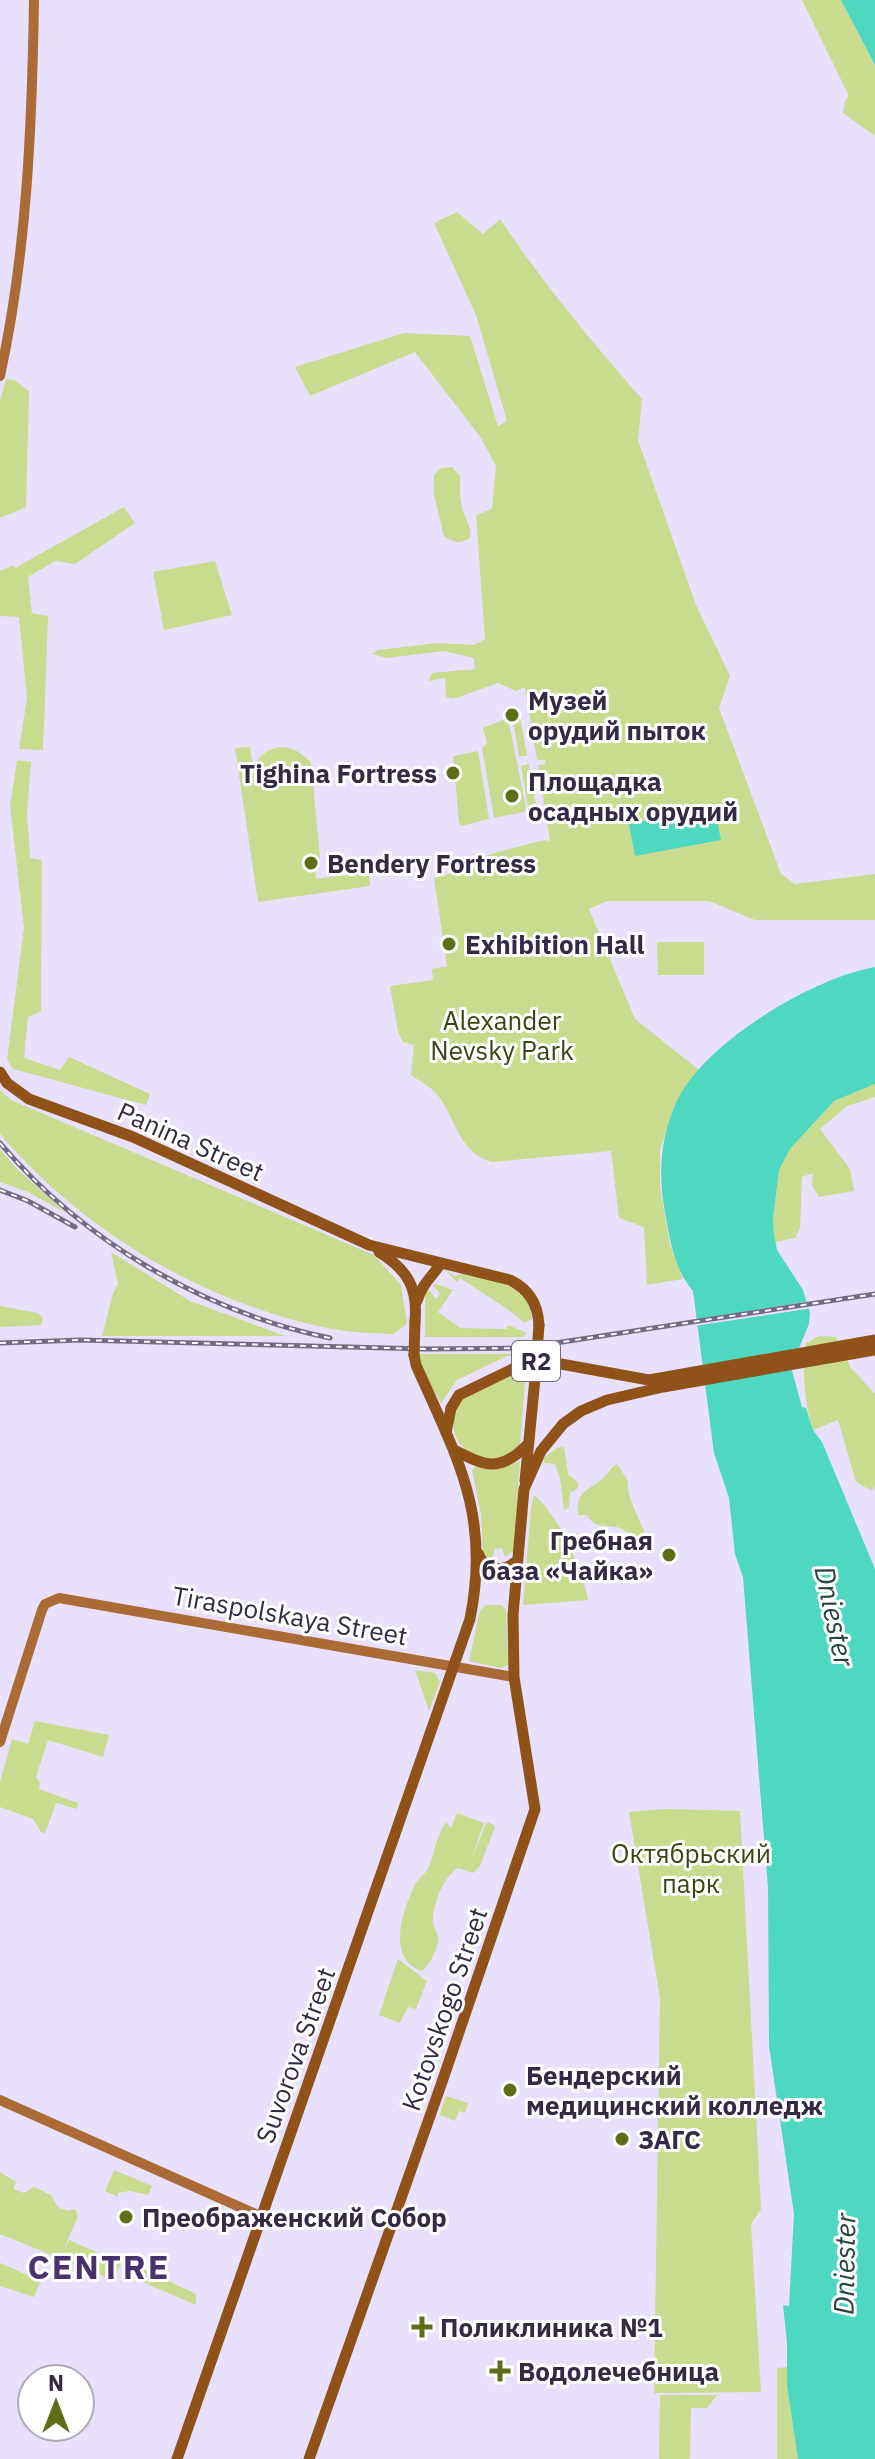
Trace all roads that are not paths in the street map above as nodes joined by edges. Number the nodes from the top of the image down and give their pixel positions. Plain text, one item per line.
1 (34, 0) edge
2 (0, 376) edge
3 (0, 1072) edge
4 (369, 1245) junction
5 (441, 1263) junction
6 (417, 1301) junction
7 (875, 1340) edge
8 (875, 1350) edge
9 (662, 1382) junction
10 (446, 1434) junction
11 (527, 1445) junction
12 (454, 1450) junction
13 (524, 1489) junction
14 (476, 1549) junction
15 (518, 1560) junction
16 (455, 1666) junction
17 (514, 1677) junction
18 (0, 1742) edge
19 (0, 2100) edge
20 (260, 2216) junction
21 (177, 2459) edge
22 (309, 2459) edge

1 - 2 street
3 - 4 main road, Panina Street / R2
4 - 5 main road, R2
4 - 6 main road, R2
5 - 6 main road
5 - 11 main road, R2, bridge
6 - 10 main road, Suvorova Street, bridge
7 - 9 main road, R2
8 - 9 main road, R2
9 - 10 main road, R2
9 - 13 main road, R2
10 - 12 main road, Suvorova Street
11 - 12 main road
11 - 13 main road, R2
12 - 14 main road, Suvorova Street
13 - 15 main road, R2
14 - 15 main road
14 - 16 main road, Suvorova Street
15 - 17 main road, Kotovskogo Street
16 - 17 street, Tiraspolskaya Street
16 - 18 street, Tiraspolskaya Street
16 - 20 main road, Suvorova Street
17 - 22 main road, Kotovskogo Street
19 - 20 street
20 - 21 main road, Suvorova Street

